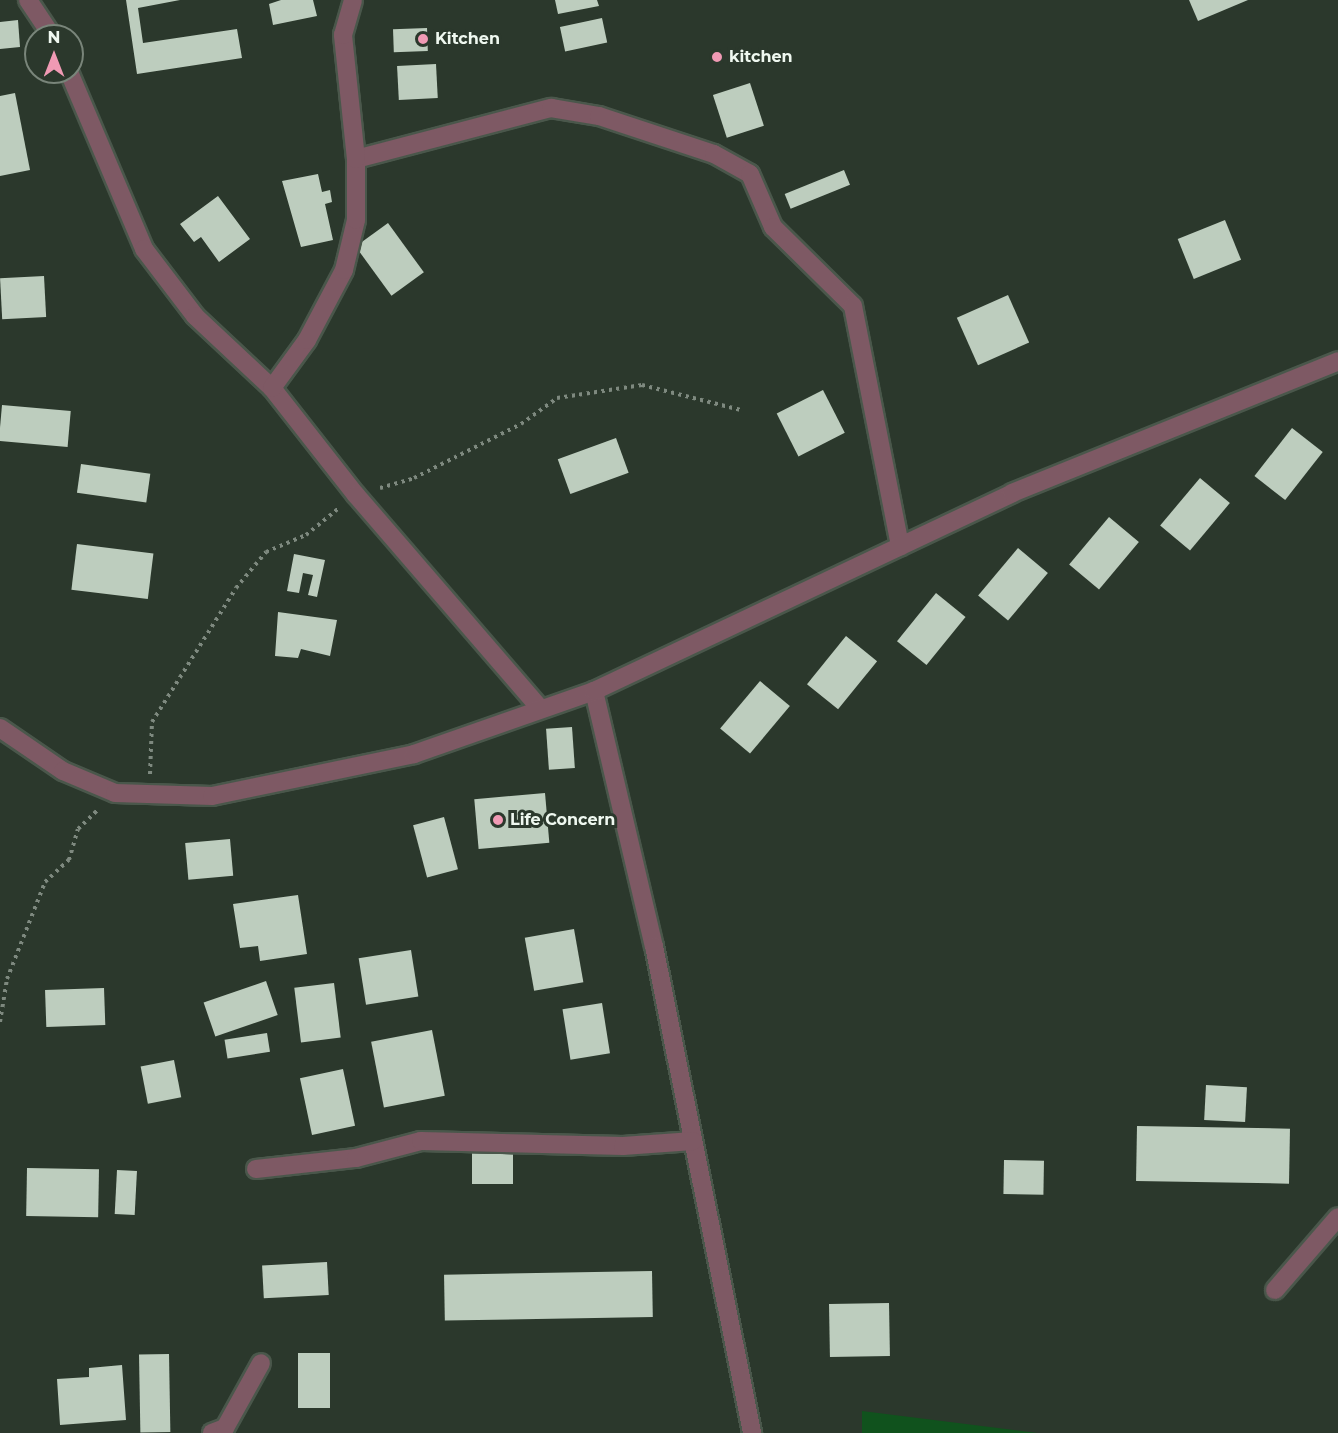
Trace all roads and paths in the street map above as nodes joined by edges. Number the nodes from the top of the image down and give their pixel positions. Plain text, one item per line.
1 (28, 0) edge
2 (353, 0) edge
3 (44, 24) edge
4 (74, 84) edge
5 (356, 159) junction
6 (1338, 361) edge
7 (272, 388) junction
8 (900, 546) junction
9 (594, 691) junction
10 (540, 708) junction
11 (0, 728) edge
12 (114, 793) junction
13 (0, 1022) edge
14 (693, 1142) junction
15 (256, 1169) dead end
16 (1338, 1217) edge
17 (1275, 1290) dead end
18 (261, 1363) dead end
19 (212, 1433) edge
20 (752, 1433) edge

1 - 3 street
2 - 5 street
4 - 7 street
5 - 7 street
5 - 8 street
6 - 8 street
7 - 10 street
8 - 9 street
9 - 10 street
9 - 14 street
10 - 12 street
11 - 12 street
12 - 13 path
14 - 15 street
14 - 20 street
16 - 17 street
18 - 19 street

